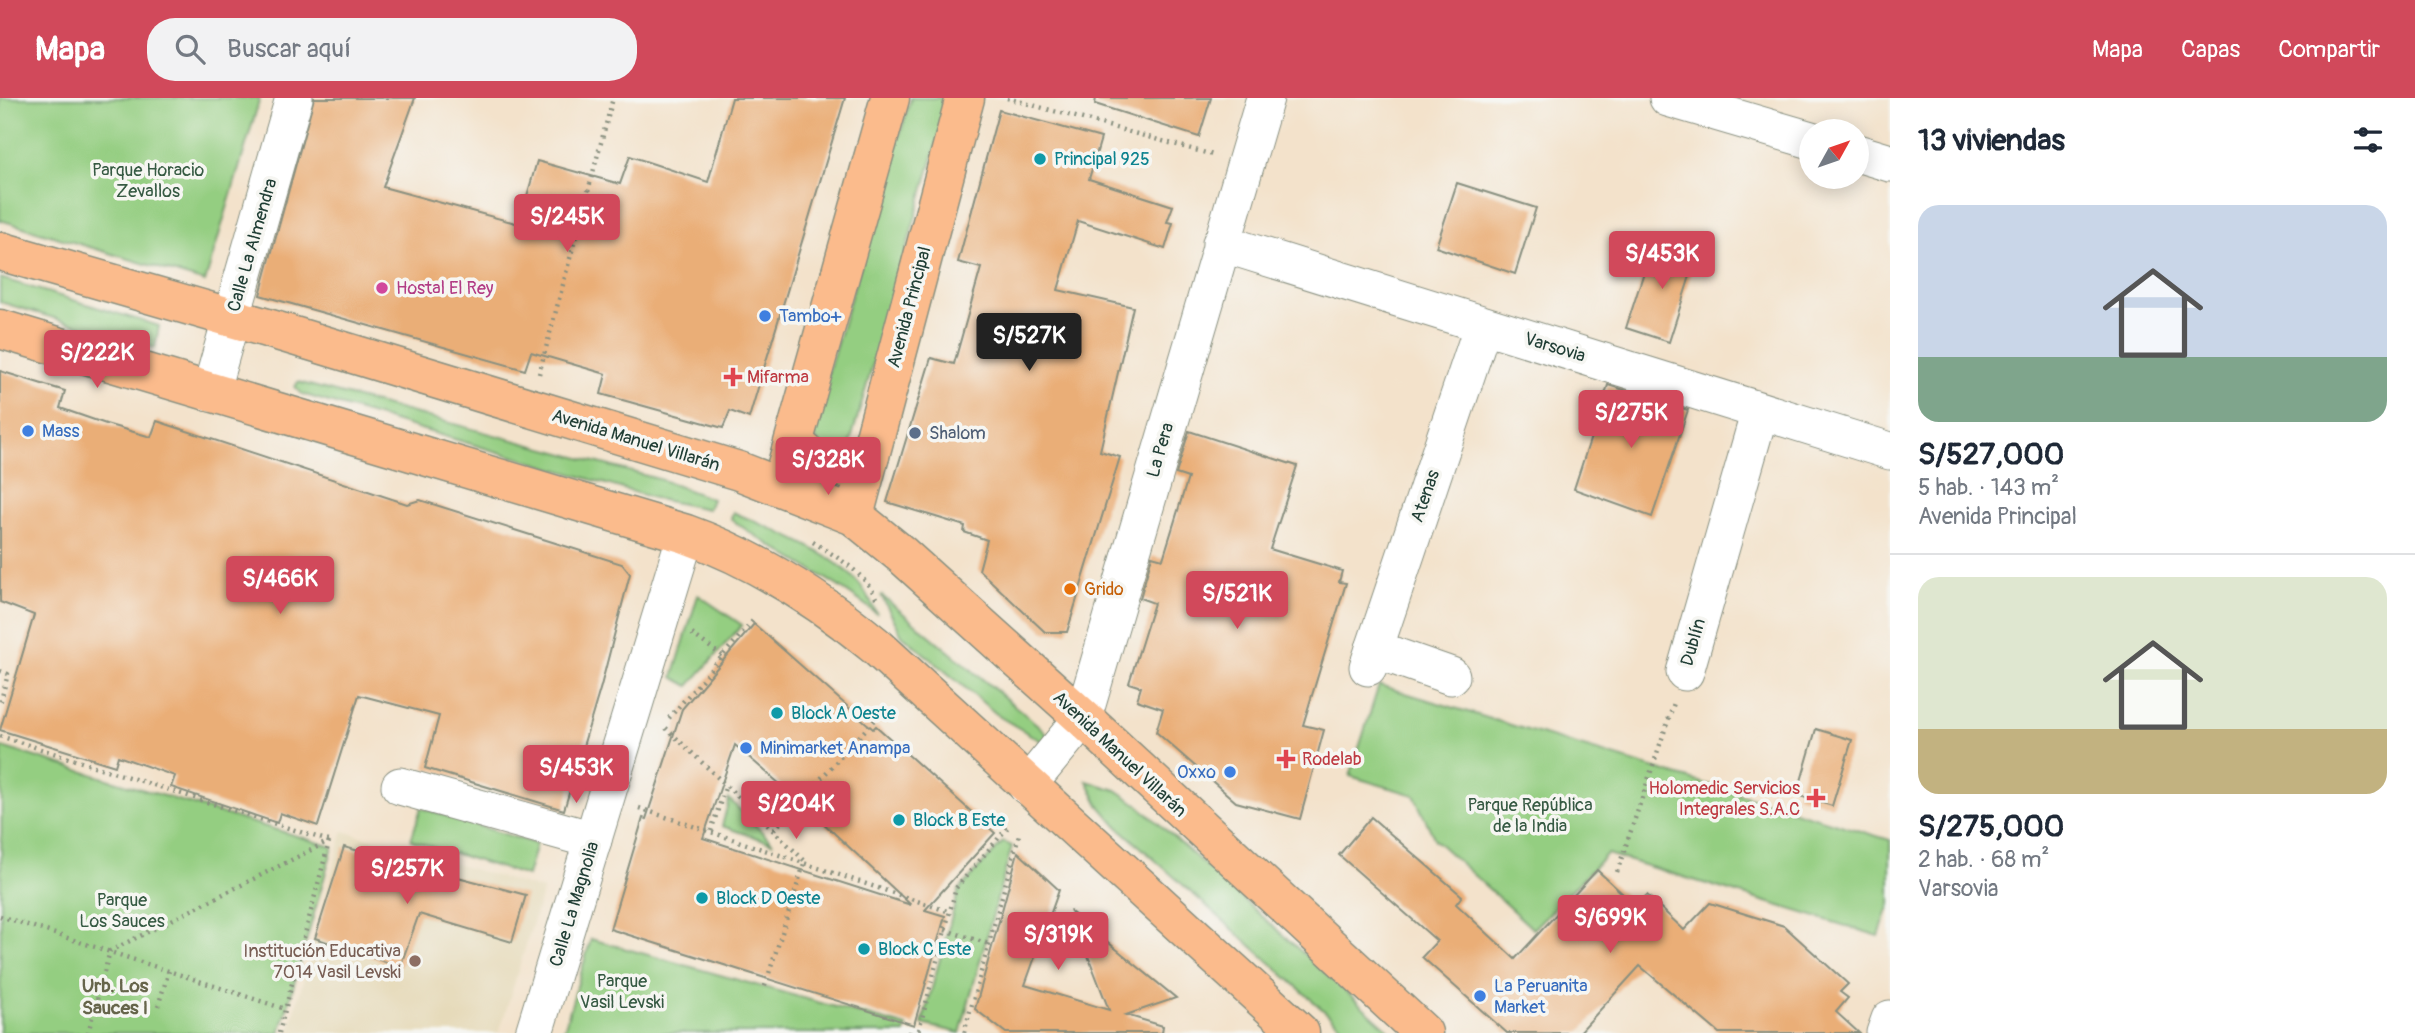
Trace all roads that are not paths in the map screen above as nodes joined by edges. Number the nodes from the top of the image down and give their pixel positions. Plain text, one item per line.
1 (293, 98) edge
2 (890, 98) edge
3 (965, 98) edge
4 (1265, 98) edge
5 (1668, 98) edge
6 (1799, 136) edge
7 (1869, 157) edge
8 (1890, 163) edge
9 (1221, 243) junction
10 (0, 251) edge
11 (231, 318) junction
12 (1483, 325) junction
13 (0, 329) edge
14 (210, 393) junction
15 (1760, 411) junction
16 (795, 443) junction
17 (1890, 451) edge
18 (870, 456) junction
19 (781, 486) junction
20 (854, 516) junction
21 (686, 534) junction
22 (1685, 672) road end
23 (1451, 676) dead end
24 (1083, 718) junction
25 (401, 786) dead end
26 (1027, 786) junction
27 (593, 840) junction
28 (1890, 1019) edge
29 (534, 1033) edge
30 (1300, 1033) edge
31 (1423, 1033) edge
32 (1885, 1033) edge

1 - 11 street, Calle La Almendra
2 - 16 main road
3 - 18 main road, Avenida Principal
4 - 9 street, La Pera
5 - 6 street
7 - 8 street
9 - 12 street, Varsovia
9 - 24 street, La Pera
10 - 11 main road, Avenida Manuel Villarán
11 - 14 street, Calle La Almendra
11 - 19 main road, Avenida Manuel Villarán
12 - 15 street, Varsovia
12 - 23 street, Atenas
13 - 14 main road
14 - 21 main road
15 - 17 street, Varsovia
15 - 22 street, Dublín
16 - 18 main road
16 - 19 main road
18 - 20 main road, Avenida Principal
19 - 20 main road, Avenida Manuel Villarán
20 - 24 main road, Avenida Manuel Villarán
21 - 26 main road
21 - 27 street, Calle La Magnolia
24 - 26 street, La Pera
24 - 31 main road, Avenida Manuel Villarán
25 - 27 street
26 - 30 main road
27 - 29 street, Calle La Magnolia
28 - 32 street

